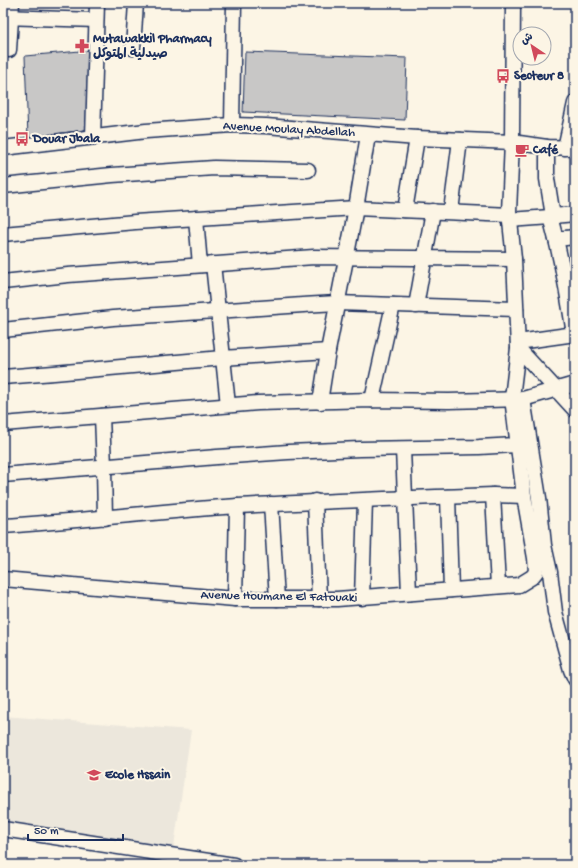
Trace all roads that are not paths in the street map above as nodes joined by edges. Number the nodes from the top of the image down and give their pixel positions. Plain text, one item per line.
1 (12, 3) edge
2 (97, 3) edge
3 (136, 3) edge
4 (234, 3) edge
5 (513, 3) edge
6 (7, 17) edge
7 (96, 20) junction
8 (133, 48) dead end
9 (9, 50) dead end
10 (575, 103) edge
11 (232, 125) junction
12 (368, 135) junction
13 (93, 137) junction
14 (417, 138) junction
15 (460, 140) junction
16 (512, 142) junction
17 (547, 146) junction
18 (3, 148) edge
19 (570, 148) edge
20 (308, 170) dead end
21 (3, 186) edge
22 (356, 208) junction
23 (405, 210) junction
24 (433, 211) junction
25 (452, 212) junction
26 (575, 214) edge
27 (510, 217) junction
28 (551, 217) junction
29 (196, 218) junction
30 (3, 234) edge
31 (575, 237) edge
32 (556, 239) junction
33 (347, 256) junction
34 (425, 259) junction
35 (514, 259) junction
36 (207, 265) junction
37 (570, 278) edge
38 (3, 282) edge
39 (337, 303) junction
40 (393, 305) junction
41 (416, 306) junction
42 (516, 309) junction
43 (218, 310) junction
44 (3, 330) edge
45 (575, 334) edge
46 (518, 345) junction
47 (328, 350) junction
48 (222, 358) junction
49 (3, 377) edge
50 (575, 384) edge
51 (556, 389) junction
52 (518, 399) junction
53 (372, 400) junction
54 (320, 402) junction
55 (228, 405) junction
56 (575, 410) edge
57 (102, 416) junction
58 (3, 424) edge
59 (517, 445) junction
60 (403, 449) junction
61 (104, 467) junction
62 (3, 475) edge
63 (492, 495) junction
64 (524, 496) junction
65 (448, 497) junction
66 (405, 499) junction
67 (316, 501) junction
68 (365, 501) junction
69 (271, 504) junction
70 (237, 506) junction
71 (104, 518) junction
72 (3, 526) edge
73 (3, 580) edge
74 (498, 586) junction
75 (451, 590) junction
76 (409, 593) junction
77 (362, 598) junction
78 (235, 599) junction
79 (277, 599) junction
80 (319, 599) junction
81 (575, 679) edge
82 (3, 830) edge
83 (234, 865) edge

1 - 6 street
2 - 7 street
3 - 8 street
4 - 11 street
5 - 16 street
6 - 7 street
6 - 9 street
7 - 13 street
10 - 19 street
11 - 12 street, Avenue Moulay Abdellah
11 - 13 street, Avenue Moulay Abdellah
12 - 14 street, Avenue Moulay Abdellah
12 - 22 street
13 - 18 street, Avenue Moulay Abdellah
14 - 15 street, Avenue Moulay Abdellah
14 - 23 street
15 - 16 street, Avenue Moulay Abdellah
15 - 25 street
16 - 17 street, Avenue Moulay Abdellah
16 - 27 street
17 - 19 street, Avenue Moulay Abdellah
17 - 28 street
20 - 21 street
22 - 23 street
22 - 29 street
22 - 33 street
23 - 24 street
24 - 25 street
24 - 34 street
25 - 27 street
26 - 28 street
27 - 28 street
27 - 35 street
28 - 32 street
29 - 30 street
29 - 36 street
31 - 32 street
32 - 37 street
33 - 34 street
33 - 36 street
33 - 39 street
34 - 35 street
34 - 41 street
35 - 42 street
36 - 38 street
36 - 43 street
37 - 45 street
39 - 40 street
39 - 43 street
39 - 47 street
40 - 41 street
40 - 53 street
41 - 42 street
42 - 46 street
43 - 44 street
43 - 48 street
45 - 46 street
46 - 51 street
46 - 52 street
47 - 48 street
47 - 54 street
48 - 49 street
48 - 55 street
50 - 51 street
51 - 52 street
51 - 56 street
52 - 53 street
52 - 59 street, Avenue Houmane El Fatouaki
52 - 81 street
53 - 54 street
54 - 55 street
55 - 57 street
57 - 58 street
57 - 61 street
59 - 60 street
59 - 64 street, Avenue Houmane El Fatouaki
60 - 61 street
60 - 66 street
61 - 62 street
61 - 71 street
63 - 64 street
63 - 65 street
63 - 74 street
64 - 74 street, Avenue Houmane El Fatouaki
65 - 66 street
65 - 75 street
66 - 68 street
66 - 76 street
67 - 68 street
67 - 69 street
67 - 80 street
68 - 77 street
69 - 70 street
69 - 79 street
70 - 71 street
70 - 78 street
71 - 72 street
73 - 78 street, Avenue Houmane El Fatouaki
74 - 75 street, Avenue Houmane El Fatouaki
75 - 76 street, Avenue Houmane El Fatouaki
76 - 77 street, Avenue Houmane El Fatouaki
77 - 80 street, Avenue Houmane El Fatouaki
78 - 79 street, Avenue Houmane El Fatouaki
79 - 80 street, Avenue Houmane El Fatouaki
82 - 83 street

